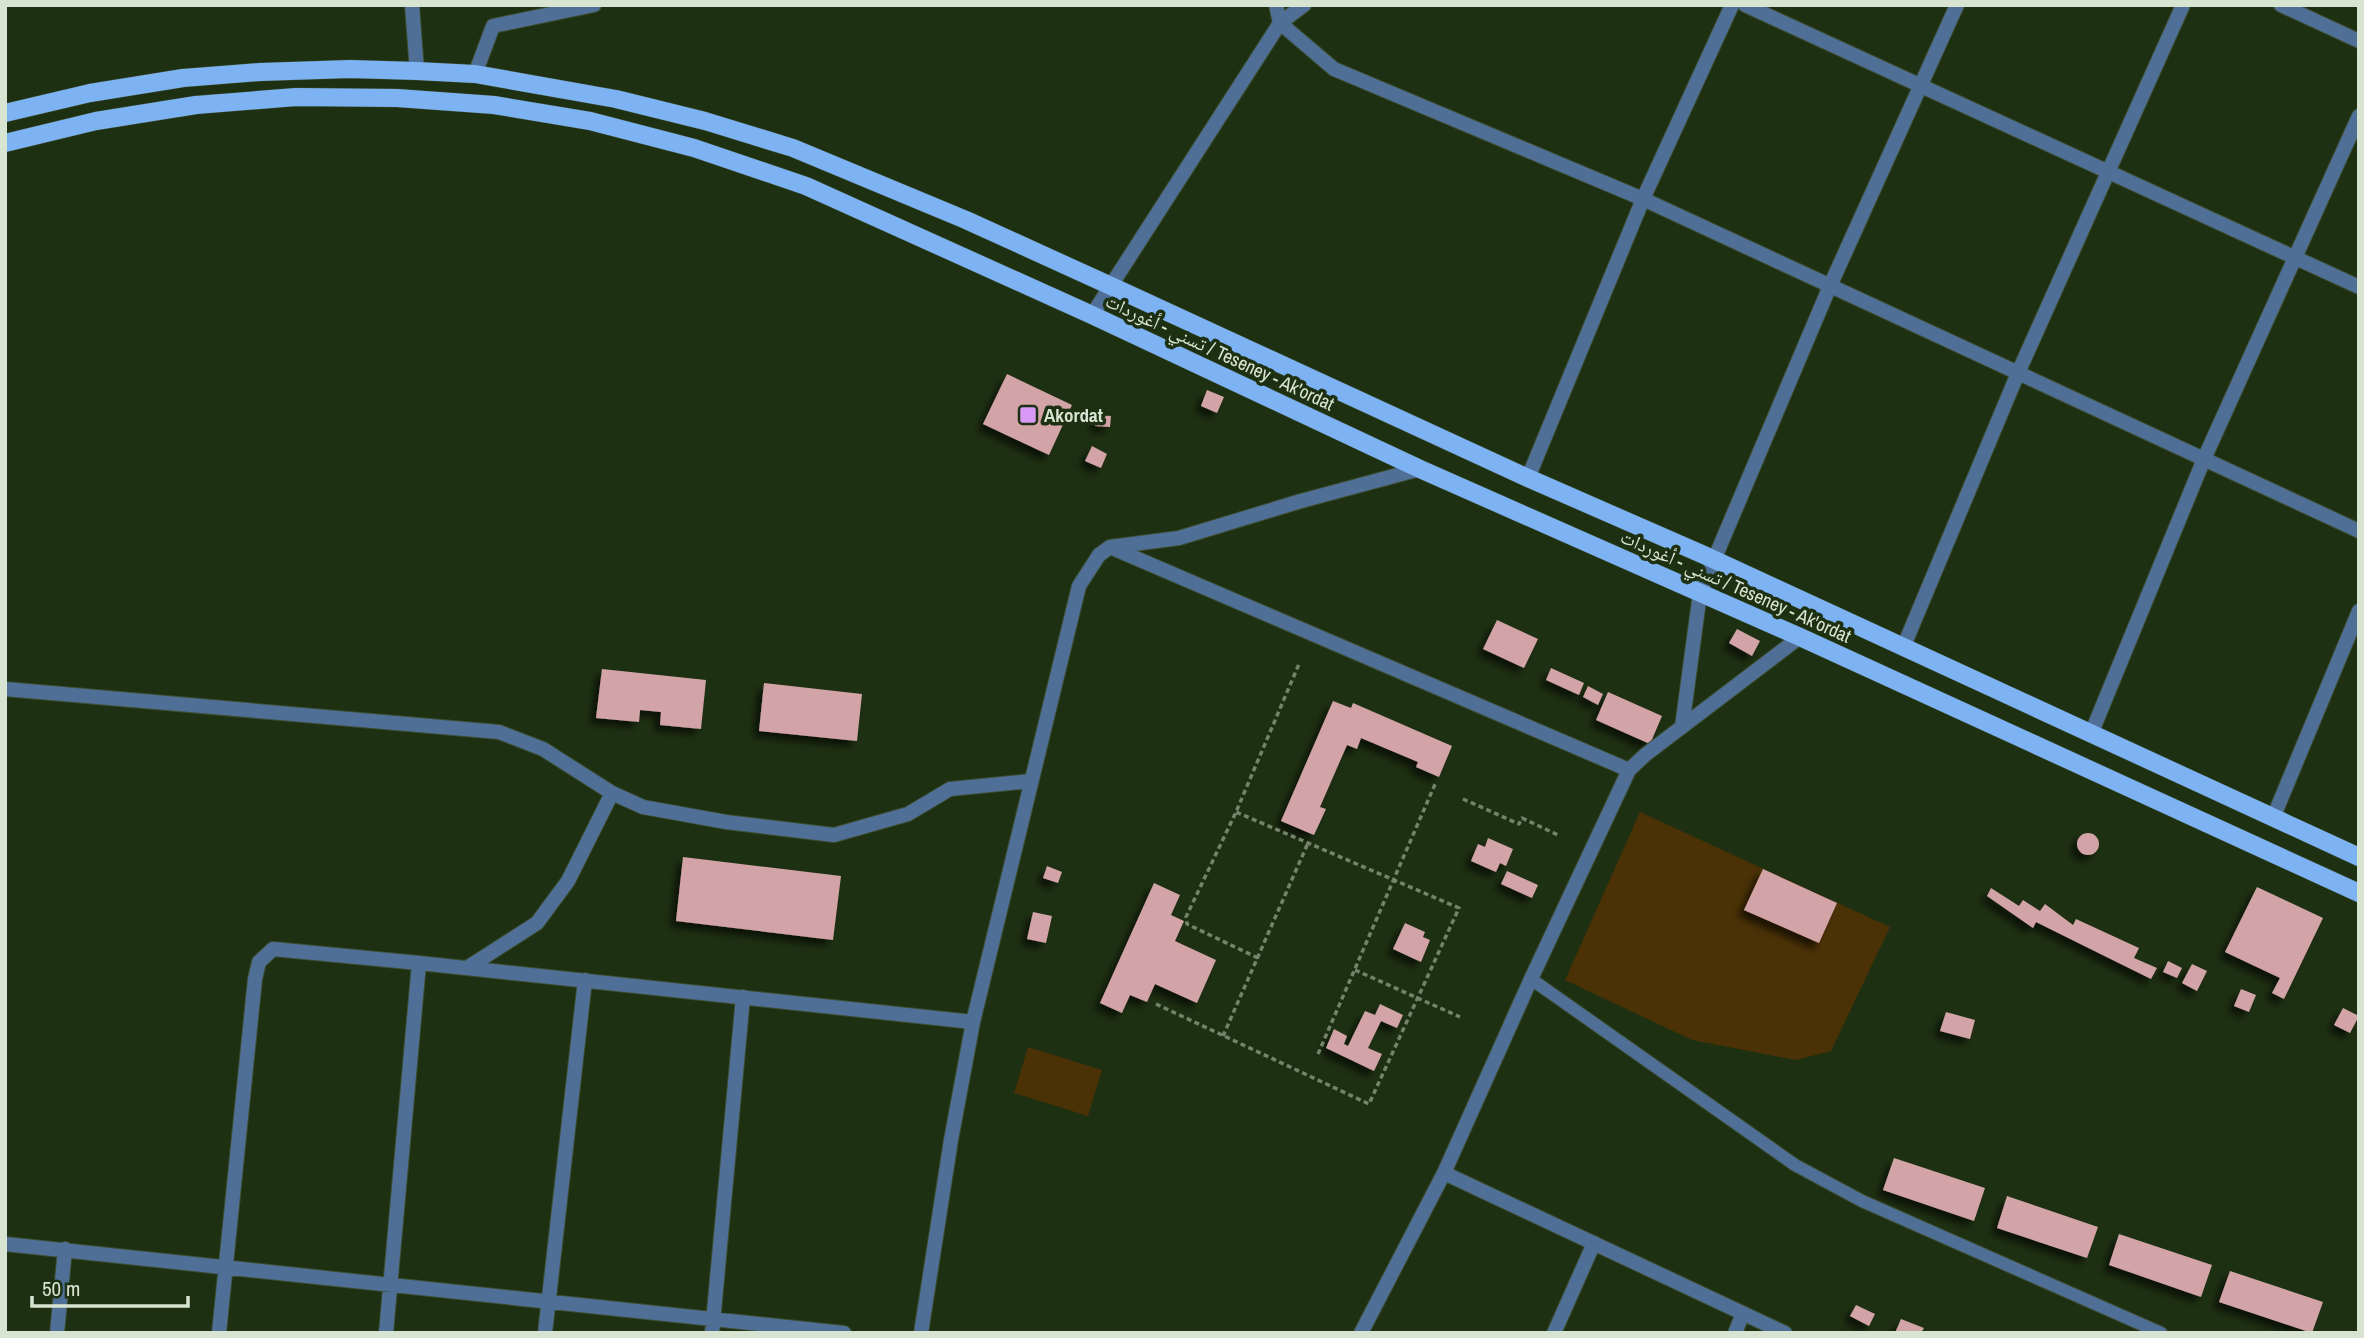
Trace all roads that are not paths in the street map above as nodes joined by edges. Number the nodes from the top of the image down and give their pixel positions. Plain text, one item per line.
1 (412, 5) edge
2 (594, 5) edge
3 (1276, 5) edge
4 (1304, 5) edge
5 (1732, 5) edge
6 (1745, 5) edge
7 (1957, 5) edge
8 (2183, 5) edge
9 (2281, 5) edge
10 (1280, 23) junction
11 (2359, 41) edge
12 (417, 71) junction
13 (475, 74) junction
14 (1920, 86) junction
15 (5, 113) edge
16 (2359, 116) edge
17 (5, 143) edge
18 (2108, 172) junction
19 (1643, 199) junction
20 (2295, 258) junction
21 (1111, 286) junction
22 (1830, 286) junction
23 (2359, 287) edge
24 (1092, 315) junction
25 (2018, 373) junction
26 (2204, 459) junction
27 (1420, 469) junction
28 (1528, 478) junction
29 (2359, 531) edge
30 (1110, 547) junction
31 (1714, 560) junction
32 (1700, 593) junction
33 (2359, 611) edge
34 (1800, 637) junction
35 (1903, 648) junction
36 (5, 689) edge
37 (1682, 727) junction
38 (2091, 734) junction
39 (1629, 770) junction
40 (1031, 781) junction
41 (612, 793) junction
42 (2273, 818) junction
43 (2359, 857) edge
44 (2359, 893) edge
45 (419, 963) junction
46 (467, 968) junction
47 (1531, 979) junction
48 (585, 980) junction
49 (743, 997) junction
50 (973, 1022) junction
51 (1444, 1173) junction
52 (1594, 1243) junction
53 (5, 1244) edge
54 (65, 1249) junction
55 (227, 1266) junction
56 (392, 1284) junction
57 (548, 1301) junction
58 (1743, 1313) junction
59 (713, 1326) edge
60 (57, 1333) edge
61 (219, 1333) edge
62 (387, 1333) edge
63 (545, 1333) edge
64 (844, 1333) edge
65 (921, 1333) edge
66 (1362, 1333) edge
67 (1554, 1333) edge
68 (1735, 1333) edge
69 (1785, 1333) edge
70 (2161, 1333) edge

1 - 12 street
2 - 13 street
3 - 10 street
4 - 10 street
5 - 19 street
6 - 14 street
7 - 14 street
8 - 18 street
9 - 11 street
10 - 19 street
10 - 21 street
12 - 13 main road
12 - 15 main road
13 - 21 main road
14 - 18 street
14 - 22 street
16 - 20 street
17 - 24 main road, تسني - أغوردات / Teseney - Ak'ordat
18 - 20 street
18 - 25 street
19 - 22 street
19 - 28 street
20 - 23 street
20 - 26 street
21 - 24 street
21 - 28 main road
22 - 25 street
22 - 31 street
24 - 27 main road, تسني - أغوردات / Teseney - Ak'ordat
25 - 26 street
25 - 35 street
26 - 29 street
26 - 38 street
27 - 30 street
27 - 32 main road, تسني - أغوردات / Teseney - Ak'ordat
28 - 31 main road
30 - 39 street
30 - 40 street
31 - 32 street
31 - 35 main road
32 - 34 main road, تسني - أغوردات / Teseney - Ak'ordat
32 - 37 street
33 - 42 street
34 - 37 street
34 - 44 main road, تسني - أغوردات / Teseney - Ak'ordat
35 - 38 main road
36 - 41 street
37 - 39 street
38 - 42 main road
39 - 47 street
40 - 41 street
40 - 50 street
41 - 46 street
42 - 43 main road
45 - 46 street
45 - 55 street
45 - 56 street
46 - 48 street
47 - 51 street
47 - 70 lane
48 - 49 street
48 - 57 street
49 - 50 street
49 - 59 street
50 - 65 street
51 - 52 street
51 - 66 street
52 - 58 street
52 - 67 street
53 - 54 street
54 - 55 street
54 - 60 street
55 - 56 street
55 - 61 street
56 - 57 street
56 - 62 street
57 - 59 street
57 - 63 street
58 - 68 street
58 - 69 street
59 - 64 street

